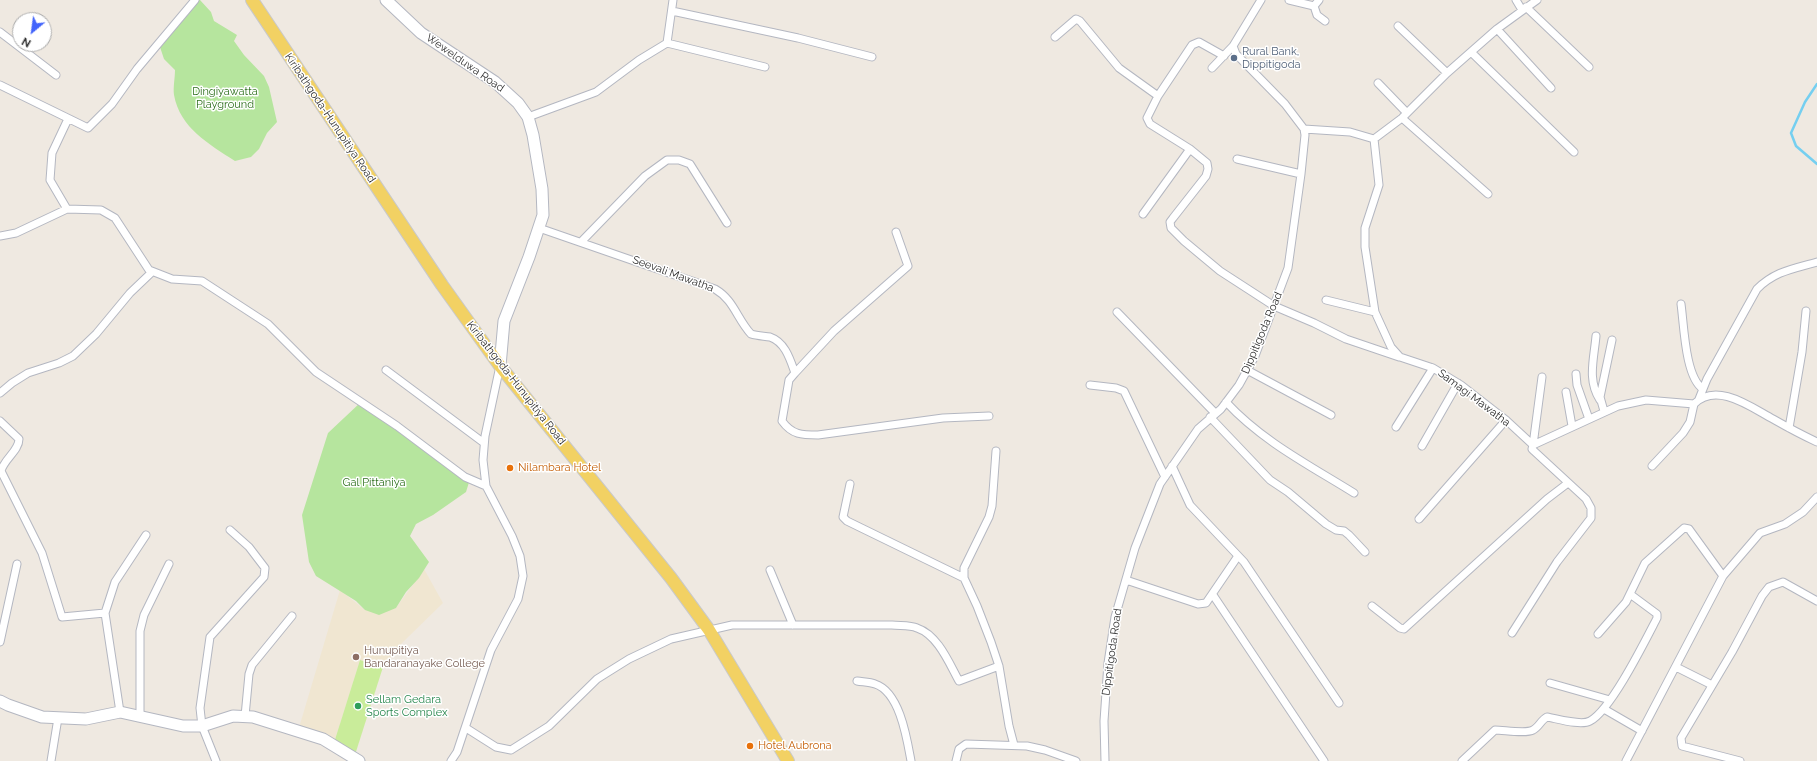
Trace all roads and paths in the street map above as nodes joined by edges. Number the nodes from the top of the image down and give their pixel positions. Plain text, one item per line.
1 (195, 0) edge
2 (252, 0) edge
3 (386, 0) edge
4 (673, 0) edge
5 (1261, 0) edge
6 (1289, 0) edge
7 (1516, 0) edge
8 (1537, 0) edge
9 (1316, 3) edge
10 (1524, 9) junction
11 (672, 11) junction
12 (1325, 21) dead end
13 (1398, 26) dead end
14 (1497, 29) junction
15 (0, 32) edge
16 (1055, 37) dead end
17 (667, 43) junction
18 (1233, 46) junction
19 (1471, 52) junction
20 (1224, 56) junction
21 (872, 57) dead end
22 (765, 67) dead end
23 (1589, 67) dead end
24 (1212, 68) dead end
25 (1447, 73) junction
26 (56, 75) dead end
27 (1378, 83) dead end
28 (0, 85) edge
29 (1551, 88) dead end
30 (1158, 96) junction
31 (1404, 115) junction
32 (528, 117) junction
33 (68, 119) junction
34 (1304, 129) junction
35 (1374, 139) junction
36 (1190, 149) junction
37 (1574, 152) dead end
38 (1237, 160) dead end
39 (1301, 174) junction
40 (1488, 194) dead end
41 (66, 209) junction
42 (1143, 214) dead end
43 (728, 223) dead end
44 (539, 228) junction
45 (896, 232) dead end
46 (0, 236) edge
47 (581, 242) junction
48 (1817, 262) edge
49 (152, 272) junction
50 (1326, 300) dead end
51 (1681, 304) dead end
52 (1274, 306) junction
53 (1806, 311) dead end
54 (1117, 312) dead end
55 (1376, 312) junction
56 (1596, 336) dead end
57 (1612, 340) dead end
58 (1400, 357) junction
59 (500, 366) junction
60 (1433, 368) junction
61 (386, 370) dead end
62 (1247, 370) junction
63 (795, 373) junction
64 (1576, 374) dead end
65 (1542, 377) dead end
66 (1458, 383) junction
67 (1090, 385) dead end
68 (1703, 388) junction
69 (1566, 392) dead end
70 (0, 393) edge
71 (1600, 400) junction
72 (1226, 402) junction
73 (1697, 402) junction
74 (1604, 411) junction
75 (1213, 415) junction
76 (989, 416) dead end
77 (1331, 416) dead end
78 (1589, 418) junction
79 (1506, 420) junction
80 (0, 421) edge
81 (1572, 426) junction
82 (1396, 427) dead end
83 (1789, 428) junction
84 (1817, 442) edge
85 (484, 443) junction
86 (1422, 446) dead end
87 (1533, 446) junction
88 (996, 451) dead end
89 (1172, 466) junction
90 (1652, 466) dead end
91 (1165, 476) junction
92 (850, 484) dead end
93 (1568, 484) junction
94 (486, 486) junction
95 (1354, 493) dead end
96 (1817, 497) edge
97 (1419, 519) dead end
98 (230, 530) dead end
99 (146, 535) dead end
100 (1366, 552) dead end
101 (1238, 556) junction
102 (17, 564) dead end
103 (169, 564) dead end
104 (770, 570) dead end
105 (1724, 576) junction
106 (964, 578) junction
107 (1126, 580) junction
108 (1630, 594) junction
109 (1212, 595) junction
110 (1817, 601) edge
111 (1372, 606) dead end
112 (105, 613) junction
113 (292, 616) dead end
114 (793, 625) junction
115 (709, 630) junction
116 (1512, 633) dead end
117 (1598, 634) dead end
118 (0, 642) edge
119 (999, 666) junction
120 (1676, 667) junction
121 (857, 681) dead end
122 (1550, 683) dead end
123 (1712, 685) junction
124 (0, 700) edge
125 (1610, 700) junction
126 (1339, 703) dead end
127 (1604, 709) junction
128 (120, 712) junction
129 (245, 716) junction
130 (140, 717) junction
131 (58, 718) junction
132 (202, 726) junction
133 (466, 728) junction
134 (1642, 731) junction
135 (1014, 745) junction
136 (51, 761) edge
137 (216, 761) edge
138 (359, 761) edge
139 (451, 761) edge
140 (788, 761) edge
141 (911, 761) edge
142 (956, 761) edge
143 (1076, 761) edge
144 (1105, 761) edge
145 (1324, 761) edge
146 (1462, 761) edge
147 (1626, 761) edge
148 (1740, 761) edge

1 - 33 street
2 - 59 main road, Kiribathgoda-Hunupitiya Road
3 - 32 street, Wewelduwa Road
4 - 11 street
5 - 18 street
6 - 9 street
7 - 10 street
8 - 10 street
9 - 12 street
10 - 14 street
10 - 23 street
11 - 17 street
11 - 21 street
13 - 25 street
14 - 19 street
14 - 29 street
15 - 26 street
16 - 30 street
17 - 22 street
17 - 32 street
18 - 20 street
18 - 34 street
19 - 25 street
19 - 37 street
20 - 24 street
20 - 30 street
25 - 31 street
27 - 31 street
28 - 33 street
30 - 36 street
31 - 35 street
31 - 40 street
32 - 44 street, Wewelduwa Road
33 - 41 street
34 - 35 street
34 - 39 street, Dippitigoda Road
35 - 55 street
36 - 42 street
36 - 52 street, Samagi Mawatha
38 - 39 street
39 - 52 street, Dippitigoda Road
41 - 46 street
41 - 49 street
43 - 47 street
44 - 47 street, Seevali Mawatha
44 - 59 street, Wewelduwa Road
45 - 63 street
47 - 63 street, Seevali Mawatha
48 - 68 street
49 - 70 street
49 - 94 street
50 - 55 street
51 - 68 street
52 - 58 street, Samagi Mawatha
52 - 62 street, Dippitigoda Road
53 - 83 street
54 - 75 street
55 - 58 street
56 - 71 street
57 - 71 street
58 - 60 street, Samagi Mawatha
59 - 85 street
59 - 115 main road, Kiribathgoda-Hunupitiya Road
60 - 66 street, Samagi Mawatha
60 - 82 street
61 - 85 street
62 - 72 street, Dippitigoda Road
62 - 77 street
63 - 76 street
64 - 78 street
65 - 87 street
66 - 79 street, Samagi Mawatha
66 - 86 street
67 - 91 street
68 - 73 street
69 - 81 street
71 - 74 street
72 - 75 street, Dippitigoda Road
72 - 95 street
73 - 74 street
73 - 83 street
73 - 90 street
74 - 78 street
75 - 89 street, Dippitigoda Road
75 - 100 street
78 - 81 street
79 - 87 street, Samagi Mawatha
79 - 97 street
80 - 112 street
81 - 87 street
83 - 84 street
85 - 94 street
87 - 93 street, Samagi Mawatha
88 - 106 street
89 - 91 street, Dippitigoda Road
89 - 101 street
91 - 107 street, Dippitigoda Road
92 - 106 street
93 - 111 street
93 - 116 street, Samagi Mawatha
94 - 133 street
96 - 105 street
98 - 132 street
99 - 112 street
101 - 109 street
101 - 126 street
102 - 118 street
103 - 130 street
104 - 114 street
105 - 108 street
105 - 120 street
106 - 119 street
107 - 109 street
107 - 144 street, Dippitigoda Road
108 - 117 street
108 - 125 street
109 - 145 street
110 - 123 street
112 - 128 street
113 - 129 street
114 - 115 street
114 - 119 street
115 - 133 street
115 - 140 main road, Kiribathgoda-Hunupitiya Road
119 - 135 street
120 - 123 street
120 - 134 street
121 - 141 street
122 - 125 street
123 - 148 street
124 - 131 street
125 - 127 street
127 - 134 street
127 - 146 street
128 - 130 street
128 - 131 street
129 - 132 street
129 - 138 street
130 - 132 street
131 - 136 street
132 - 137 street
133 - 139 street
134 - 147 street
135 - 142 street
135 - 143 street

